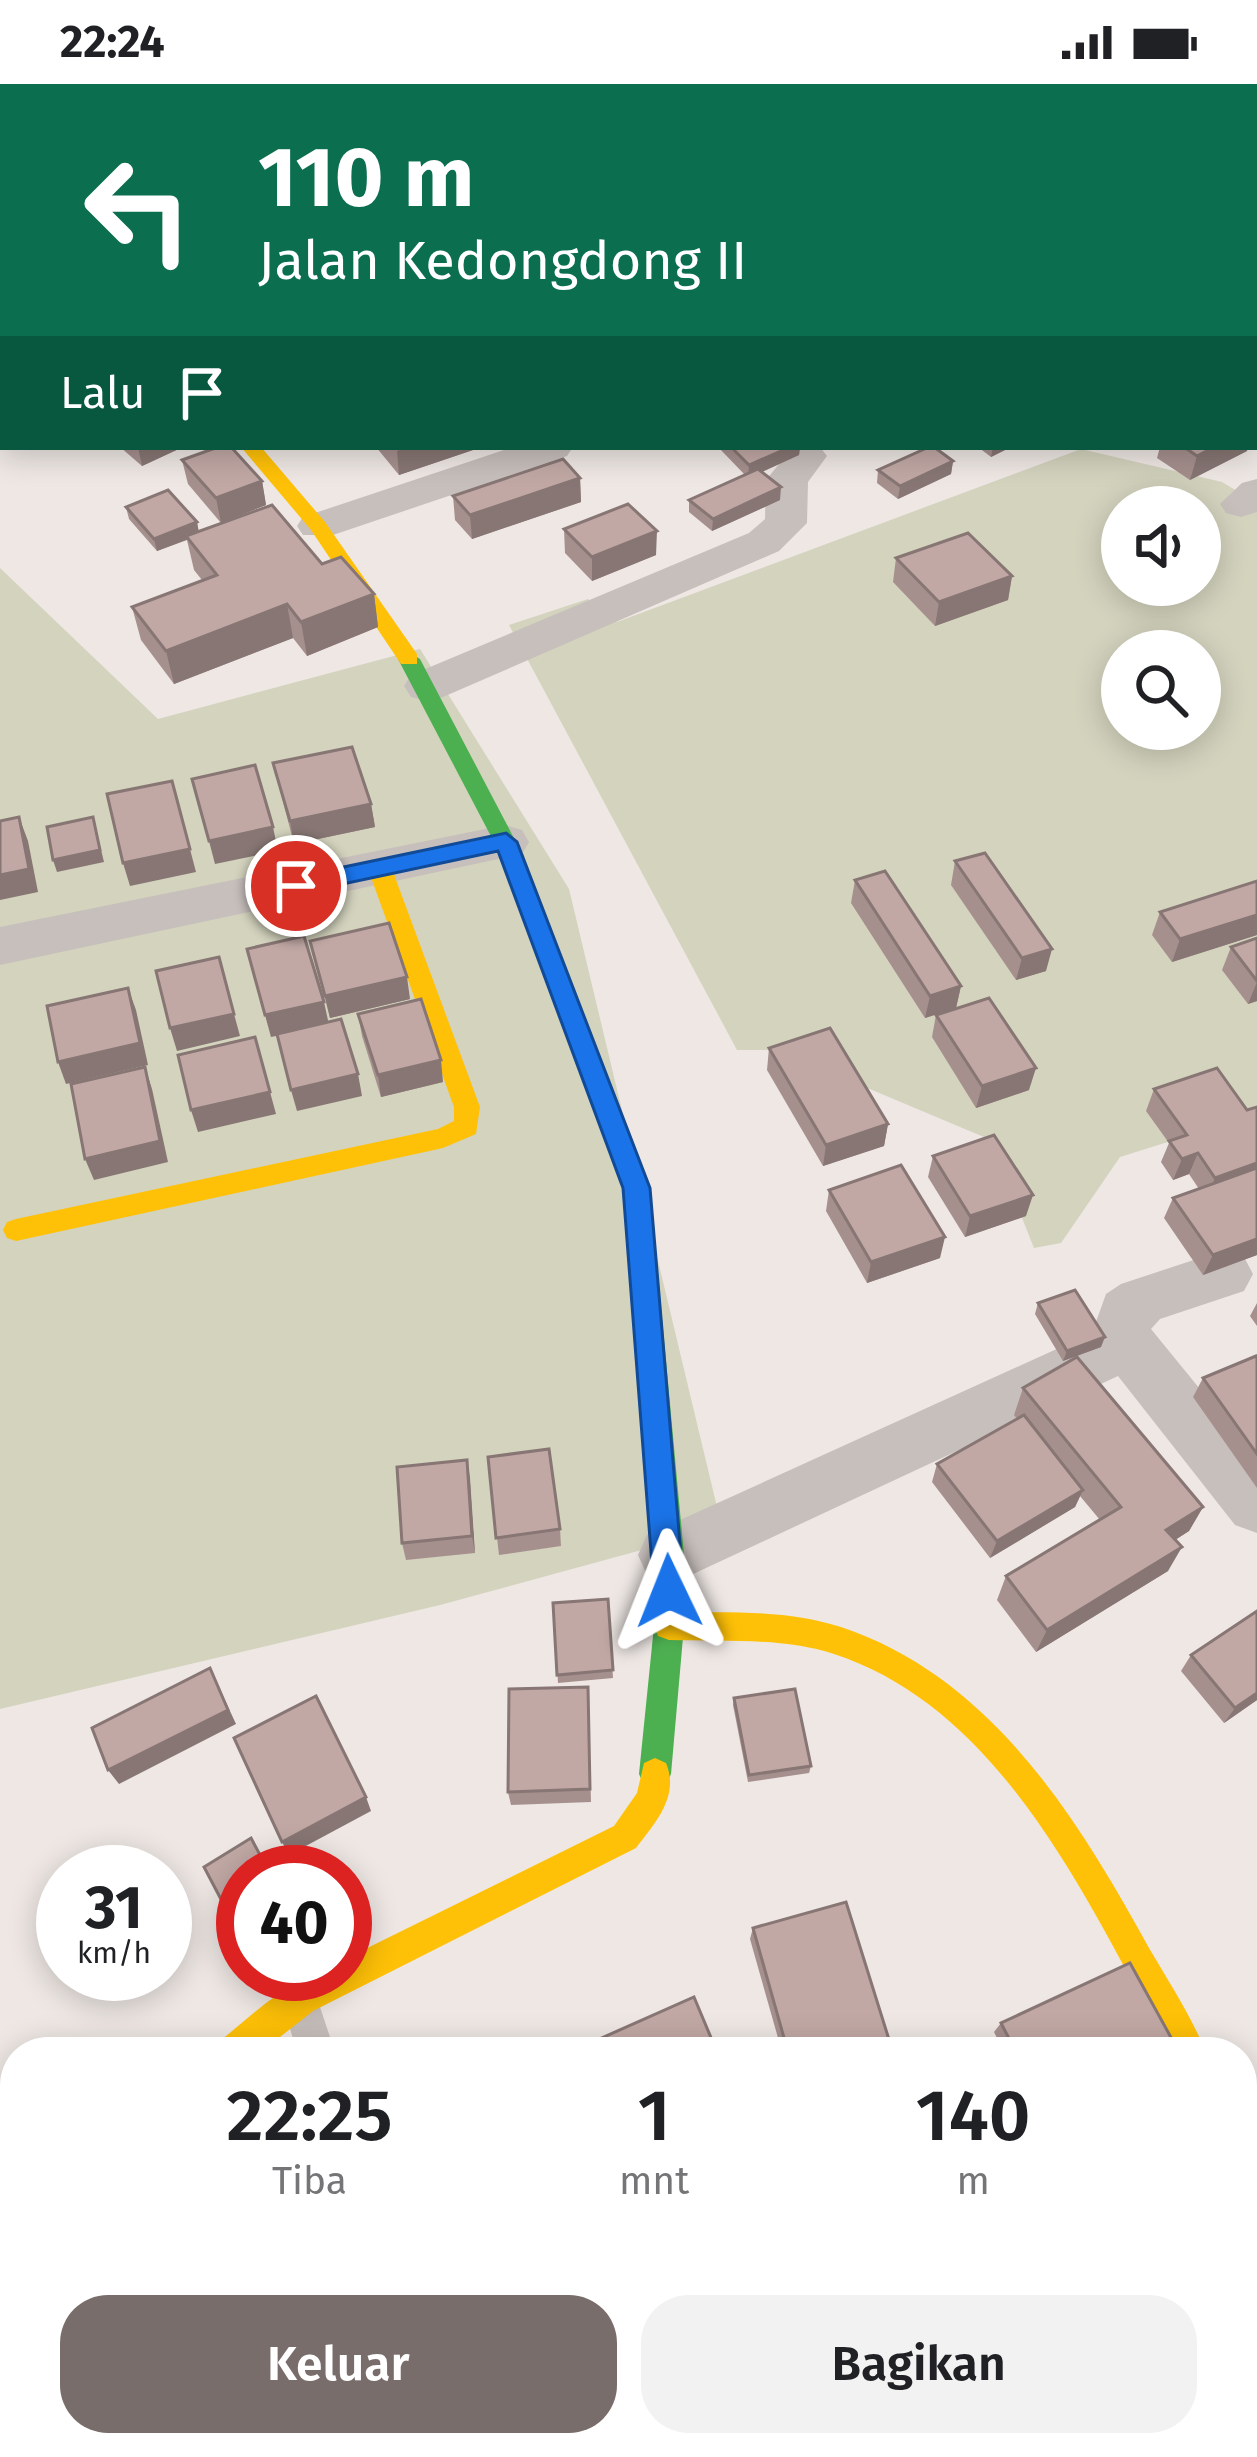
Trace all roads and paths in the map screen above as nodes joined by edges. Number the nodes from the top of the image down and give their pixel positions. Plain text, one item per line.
1 (254, 450) edge
2 (544, 450) edge
3 (811, 450) edge
4 (318, 526) junction
5 (427, 686) junction
6 (506, 842) junction
7 (380, 868) junction
8 (0, 946) edge
9 (16, 1230) dead end
10 (1224, 1274) edge
11 (1118, 1345) junction
12 (1257, 1505) edge
13 (669, 1555) junction
14 (669, 1627) junction
15 (372, 1964) edge
16 (298, 2001) edge
17 (302, 2001) edge
18 (252, 2037) edge
19 (312, 2037) edge
20 (1180, 2037) edge

1 - 4 street
2 - 4 street
3 - 5 street
4 - 5 street
5 - 6 street
6 - 7 street
6 - 13 street
7 - 8 street
7 - 9 street
10 - 11 street
11 - 12 street
11 - 13 street
13 - 14 street
14 - 15 street
14 - 20 street
16 - 18 street
17 - 19 lane

